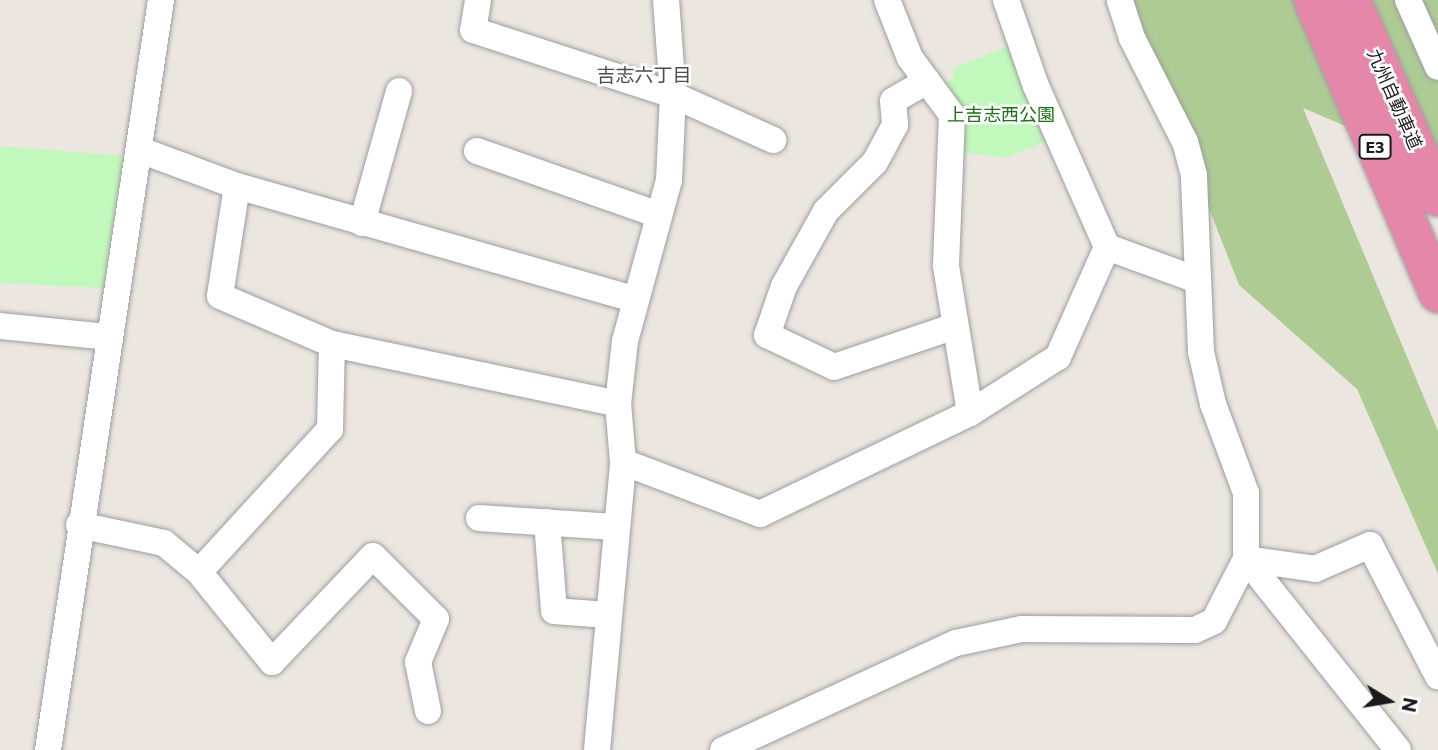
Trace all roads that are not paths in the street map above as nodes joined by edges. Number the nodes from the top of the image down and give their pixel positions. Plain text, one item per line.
1 (161, 0) edge
2 (478, 0) edge
3 (666, 0) edge
4 (887, 0) edge
5 (1006, 0) edge
6 (1120, 0) edge
7 (1313, 0) edge
8 (1408, 0) edge
9 (1353, 5) edge
10 (1438, 67) edge
11 (927, 81) junction
12 (399, 91) dead end
13 (673, 95) junction
14 (773, 140) dead end
15 (140, 150) junction
16 (477, 151) dead end
17 (1438, 169) edge
18 (237, 186) junction
19 (1438, 197) edge
20 (659, 215) junction
21 (362, 223) junction
22 (1107, 247) junction
23 (1197, 279) junction
24 (1438, 293) edge
25 (636, 300) junction
26 (0, 326) edge
27 (955, 326) junction
28 (108, 337) junction
29 (332, 344) junction
30 (618, 404) junction
31 (970, 413) junction
32 (623, 462) junction
33 (479, 518) dead end
34 (547, 523) junction
35 (79, 525) junction
36 (615, 527) junction
37 (1246, 559) junction
38 (199, 572) junction
39 (608, 615) junction
40 (1438, 676) edge
41 (428, 711) dead end
42 (48, 750) edge
43 (597, 750) edge
44 (723, 750) edge
45 (1398, 750) edge

1 - 15 street
2 - 13 street
3 - 13 street
4 - 11 street
5 - 22 street
6 - 23 street
7 - 24 highway, 九州自動車道 / E3
8 - 10 street
9 - 17 highway
9 - 19 highway, 九州自動車道 / E3
11 - 27 street
11 - 27 street
12 - 21 street
13 - 14 street
13 - 20 street
15 - 18 street
15 - 28 street
16 - 20 street
18 - 21 street
18 - 29 street
20 - 25 street
21 - 25 street
22 - 23 street
22 - 31 street
23 - 37 street
25 - 30 street
26 - 28 street
27 - 31 street
28 - 35 street
29 - 30 street
29 - 38 street
30 - 32 street
31 - 32 street
32 - 36 street
33 - 34 street
34 - 36 street
34 - 39 street
35 - 38 street
35 - 42 street
36 - 39 street
37 - 40 street
37 - 44 street
37 - 45 street
38 - 41 street
39 - 43 street

